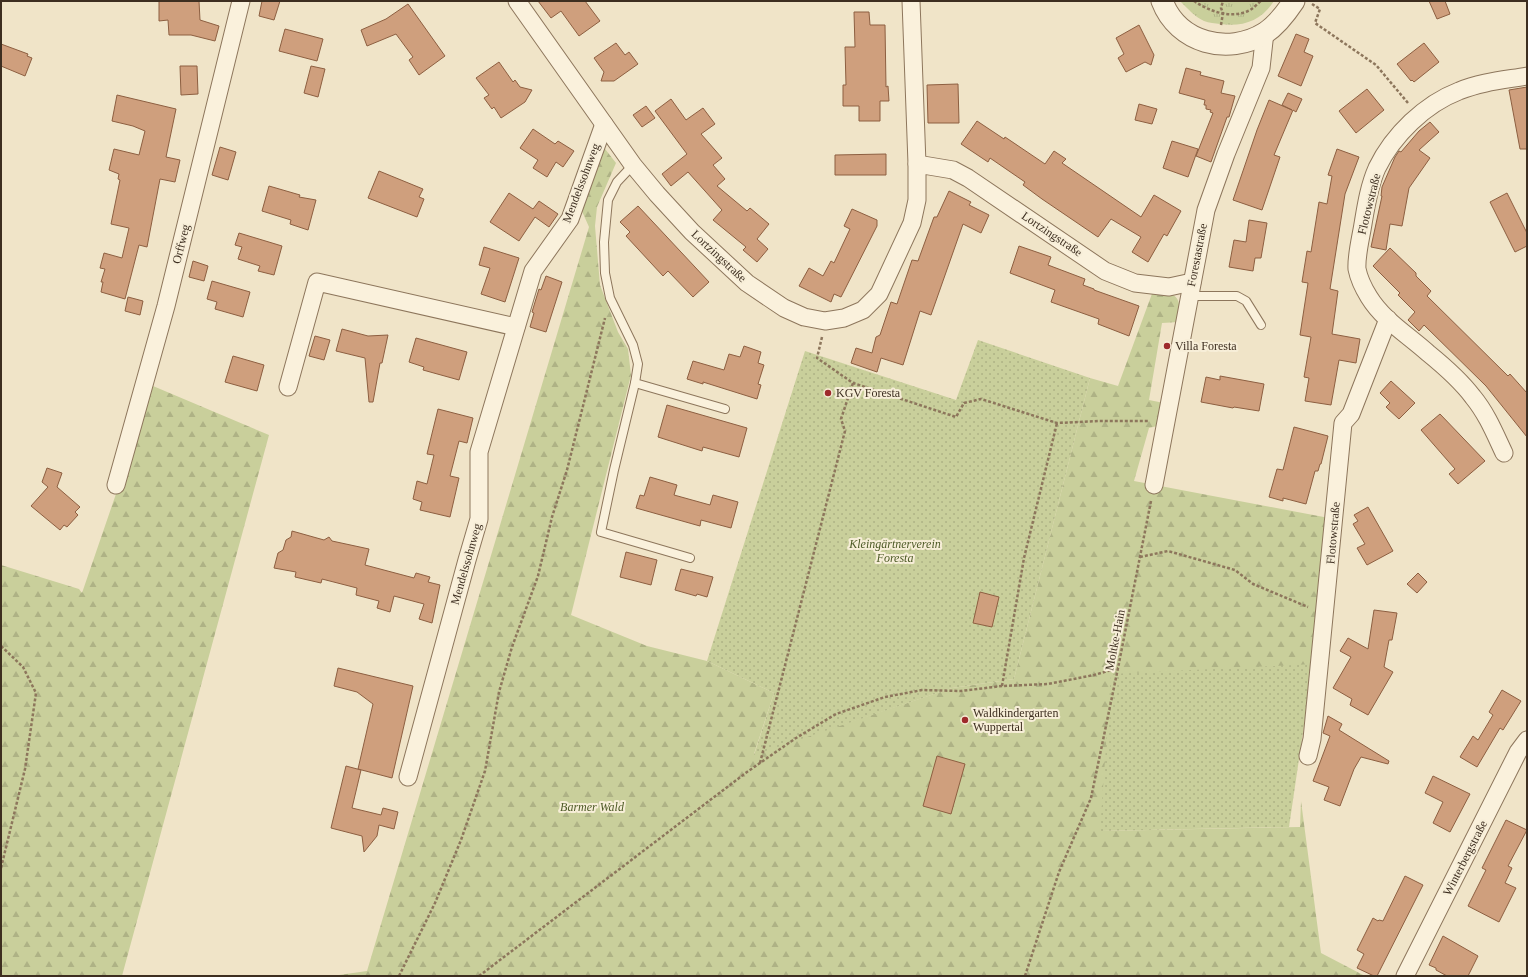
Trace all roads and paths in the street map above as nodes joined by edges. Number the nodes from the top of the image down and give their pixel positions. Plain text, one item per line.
1 (241, 1) edge
2 (517, 1) edge
3 (911, 1) edge
4 (1162, 1) edge
5 (1194, 1) edge
6 (1223, 1) edge
7 (1261, 1) edge
8 (1294, 1) edge
9 (1320, 10) dead end
10 (1223, 13) junction
11 (1220, 28) dead end
12 (1265, 32) junction
13 (1527, 76) edge
14 (1411, 107) dead end
15 (604, 124) junction
16 (917, 164) junction
17 (633, 165) junction
18 (1190, 289) junction
19 (610, 298) junction
20 (1388, 319) junction
21 (1261, 325) dead end
22 (516, 327) junction
23 (821, 342) dead end
24 (853, 382) junction
25 (635, 383) junction
26 (288, 387) dead end
27 (725, 410) dead end
28 (1151, 421) dead end
29 (1057, 423) junction
30 (1504, 453) dead end
31 (116, 485) dead end
32 (1154, 485) joint
33 (690, 558) dead end
34 (1140, 558) junction
35 (1324, 628) junction
36 (1, 646) edge
37 (1118, 668) junction
38 (1002, 686) junction
39 (1524, 750) edge
40 (1308, 756) dead end
41 (760, 764) junction
42 (408, 777) dead end
43 (1, 868) edge
44 (400, 976) edge
45 (479, 976) edge
46 (1025, 976) edge
47 (1405, 976) edge

1 - 31 street, Orffweg
2 - 15 street, Lortzingstraße
3 - 16 street, Lortzingstraße
4 - 12 street
5 - 10 path
6 - 10 path
7 - 10 path
8 - 12 street
9 - 14 path
10 - 11 path
12 - 18 street, Forestastraße
13 - 20 street, Flotowstraße
15 - 17 street, Lortzingstraße
15 - 22 street, Mendelssohnweg
16 - 17 street, Lortzingstraße
16 - 18 street, Lortzingstraße
17 - 19 lane
18 - 21 lane
18 - 32 street, Forestastraße
19 - 25 lane
19 - 44 path
20 - 30 street, Flotowstraße
20 - 35 street, Flotowstraße
22 - 26 street
22 - 42 street, Mendelssohnweg
23 - 24 path
24 - 29 path
24 - 41 path
25 - 27 lane
25 - 33 lane
28 - 29 path
29 - 38 path
32 - 34 path, Moltke-Hain
34 - 35 path
34 - 37 path, Moltke-Hain
35 - 40 street, Flotowstraße
36 - 43 path
37 - 38 path
37 - 46 path, Moltke-Hain
38 - 41 path
39 - 47 street, Winterbergstraße
41 - 45 path

